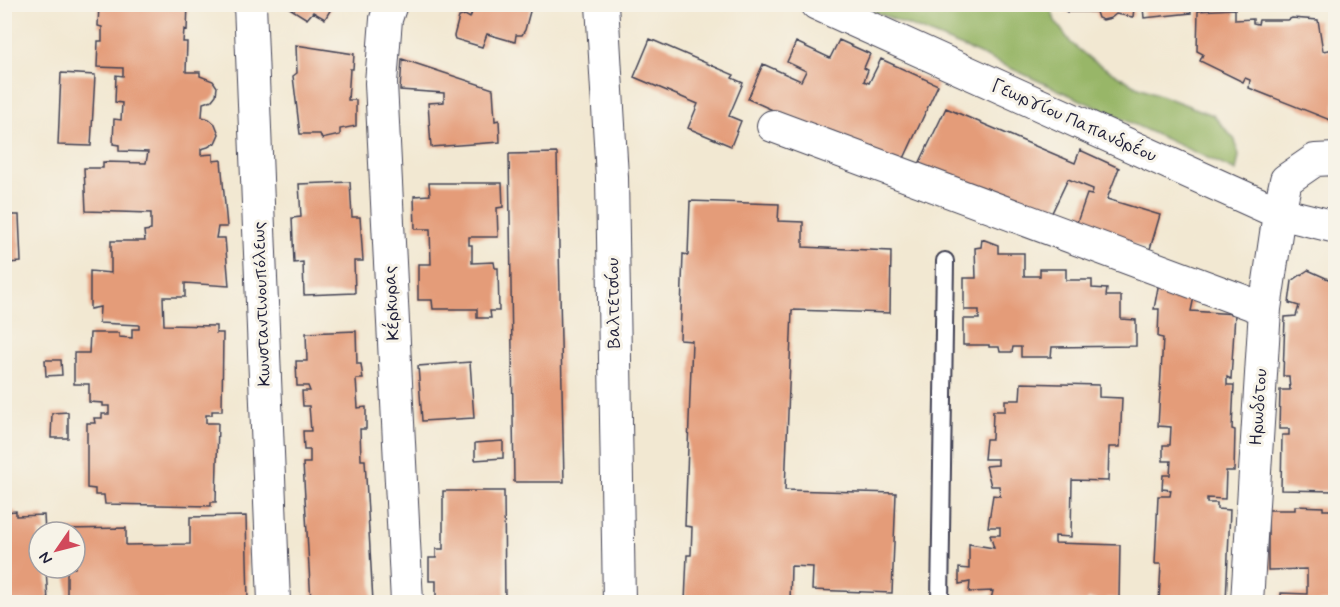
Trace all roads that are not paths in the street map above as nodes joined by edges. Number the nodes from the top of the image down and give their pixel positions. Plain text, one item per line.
1 (250, 4) edge
2 (391, 4) edge
3 (602, 4) edge
4 (817, 4) edge
5 (773, 126) dead end
6 (1335, 159) edge
7 (1279, 213) junction
8 (1335, 227) edge
9 (945, 261) dead end
10 (1265, 309) junction
11 (274, 603) edge
12 (407, 603) edge
13 (619, 603) edge
14 (940, 603) edge
15 (1247, 603) edge

1 - 11 street, Κωνσταντινουπόλεως
2 - 12 street, Κέρκυρας
3 - 13 street, Βαλτετσίου
4 - 7 street, Γεωργίου Παπανδρέου
5 - 10 street
6 - 7 street, Ηρωδότου
7 - 8 street, Γεωργίου Παπανδρέου
7 - 10 street, Ηρωδότου
9 - 14 lane
10 - 15 street, Ηρωδότου

